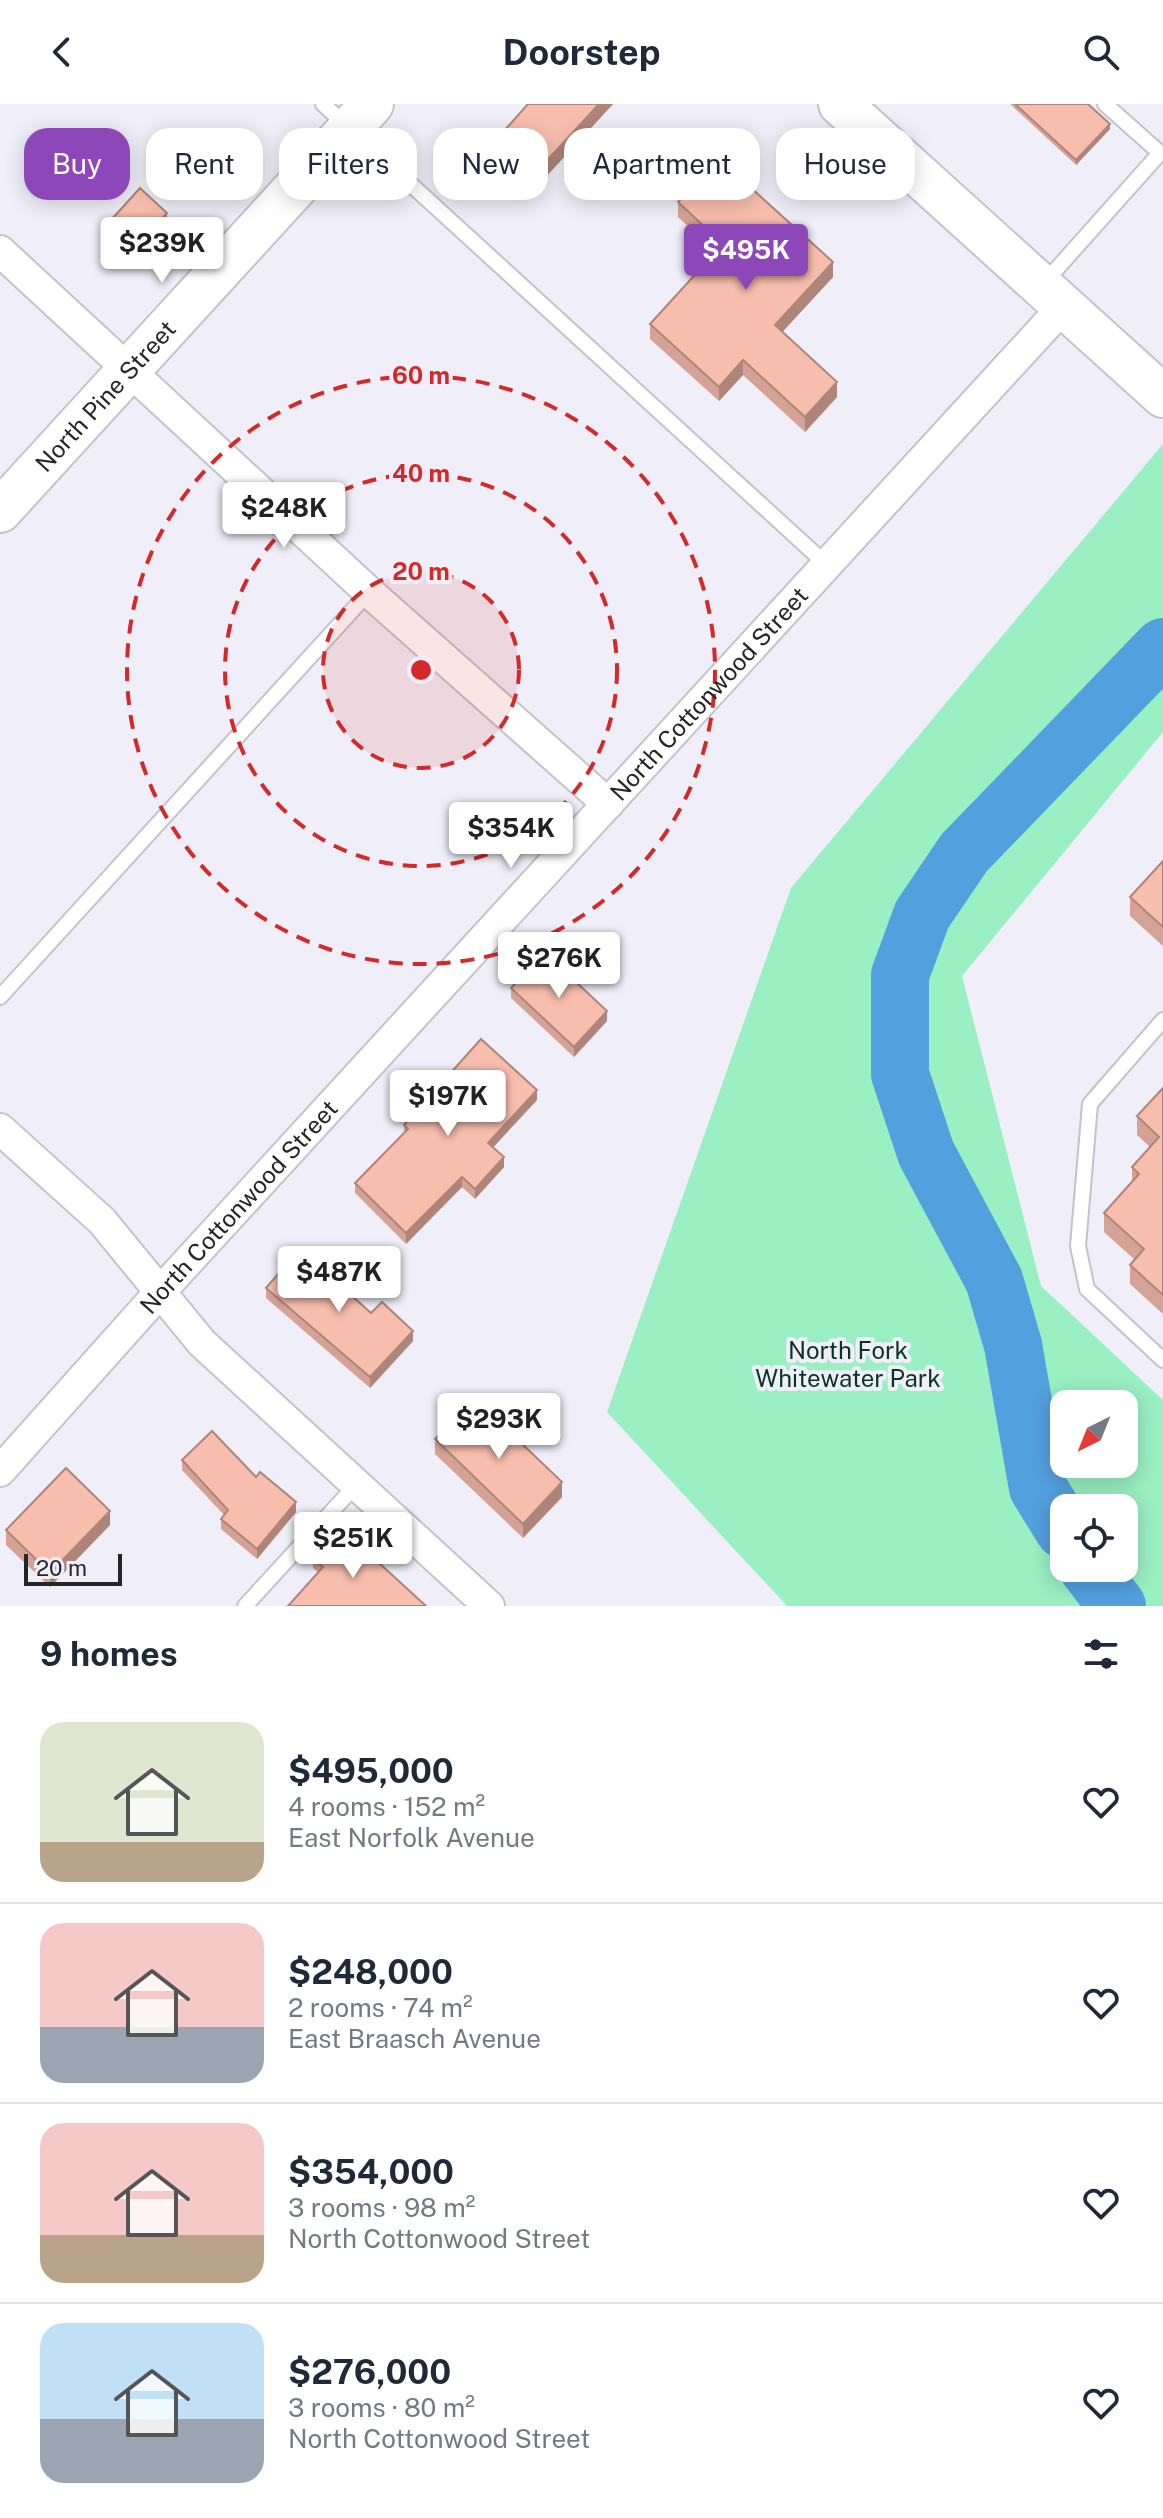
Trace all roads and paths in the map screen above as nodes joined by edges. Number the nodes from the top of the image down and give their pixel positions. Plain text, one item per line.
1 (840, 104) edge
2 (1105, 104) edge
3 (348, 112) edge
4 (0, 251) edge
5 (1053, 296) junction
6 (130, 370) junction
7 (1163, 396) edge
8 (0, 511) edge
9 (828, 565) junction
10 (369, 592) junction
11 (608, 804) junction
12 (0, 997) edge
13 (1163, 1020) edge
14 (0, 1129) edge
15 (160, 1292) junction
16 (1163, 1360) edge
17 (0, 1471) edge
18 (356, 1485) junction
19 (245, 1606) edge
20 (489, 1606) edge

1 - 5 street
2 - 5 lane
3 - 6 street, North Pine Street
3 - 9 lane
4 - 6 street
5 - 7 street
5 - 9 street, North Cottonwood Street
6 - 8 street, North Pine Street
6 - 10 street
9 - 11 street, North Cottonwood Street
10 - 11 street
10 - 12 lane
11 - 15 street, North Cottonwood Street
13 - 16 lane
14 - 15 street
15 - 17 street, North Cottonwood Street
15 - 18 street
18 - 19 lane
18 - 20 street

